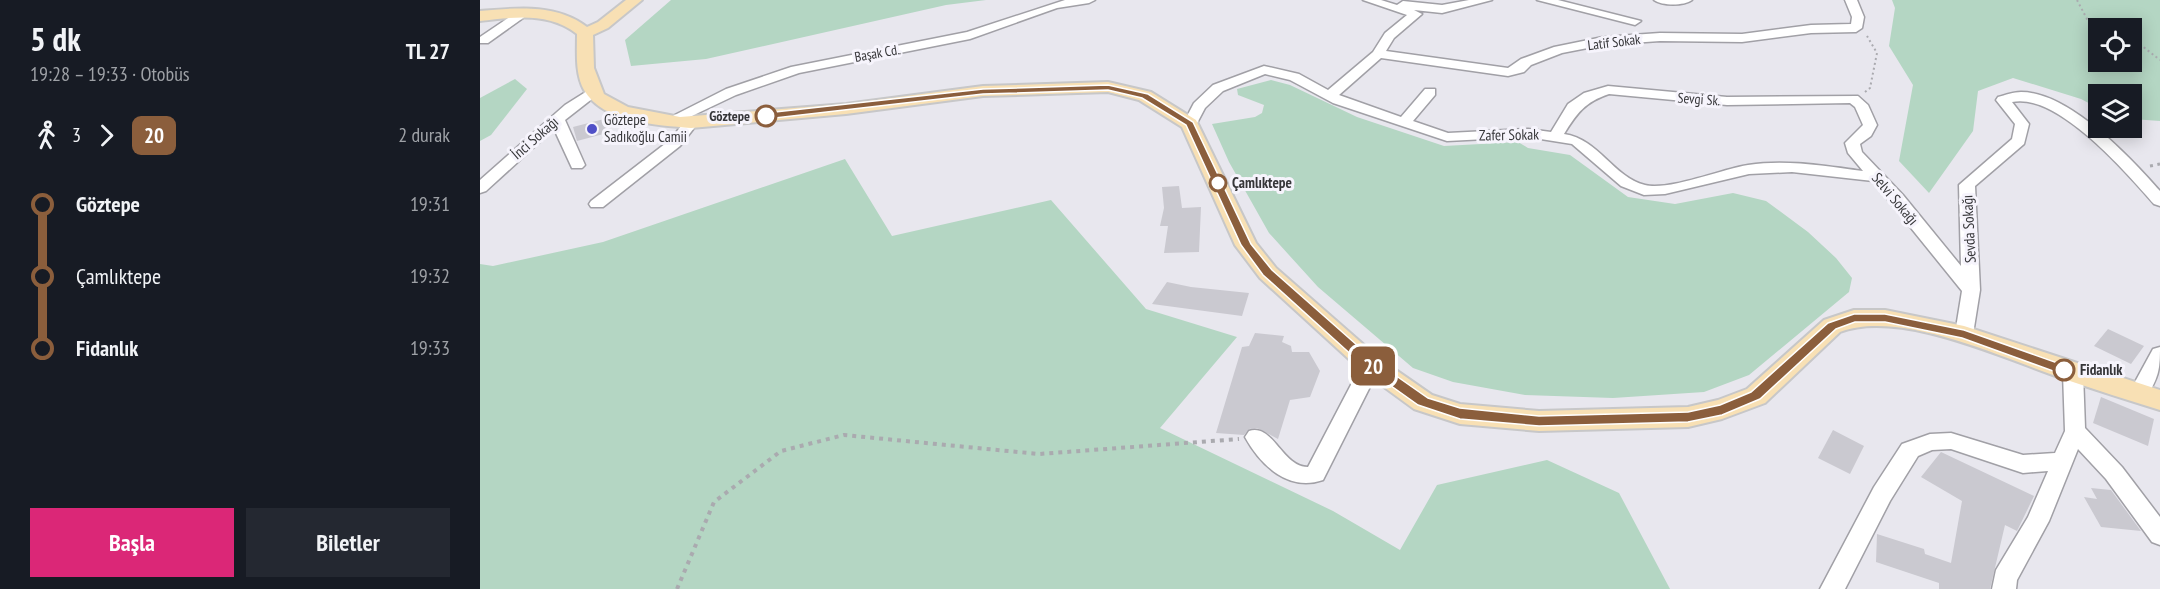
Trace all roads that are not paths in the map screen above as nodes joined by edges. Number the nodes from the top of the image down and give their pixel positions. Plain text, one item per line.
1 (635, 0) edge
2 (1089, 0) edge
3 (1371, 0) edge
4 (1486, 0) edge
5 (1543, 0) edge
6 (1660, 0) edge
7 (1686, 0) edge
8 (1851, 0) edge
9 (524, 13) junction
10 (1416, 14) junction
11 (480, 16) edge
12 (1460, 16) dead end
13 (1635, 21) dead end
14 (585, 33) junction
15 (484, 40) dead end
16 (1378, 54) junction
17 (592, 92) junction
18 (1430, 92) dead end
19 (1329, 96) junction
20 (1857, 102) joint
21 (557, 119) junction
22 (681, 122) junction
23 (1403, 123) junction
24 (1190, 124) junction
25 (1556, 135) junction
26 (577, 165) dead end
27 (1878, 177) junction
28 (480, 188) edge
29 (2160, 201) edge
30 (597, 204) dead end
31 (1971, 290) junction
32 (1964, 334) junction
33 (2160, 354) edge
34 (1371, 365) junction
35 (2073, 373) junction
36 (2139, 393) junction
37 (2160, 400) edge
38 (2075, 431) junction
39 (1256, 437) road end
40 (2062, 461) junction
41 (2160, 535) edge
42 (1832, 589) edge
43 (2004, 589) edge

1 - 14 main road
2 - 22 street, Başak Cd.
3 - 4 street
3 - 10 street
5 - 13 street
6 - 7 street
8 - 16 street, Latif Sokak
9 - 11 main road
9 - 14 main road
9 - 15 street
10 - 12 street
10 - 16 street
14 - 17 main road
16 - 19 street
17 - 21 street, İnci Sokağı
17 - 22 main road
18 - 23 street
19 - 23 street, Zafer Sokak
19 - 24 street, Zafer Sokak
20 - 25 street, Sevgi Sk.
20 - 27 street, Selvi Sokağı
21 - 26 street
21 - 28 street, İnci Sokağı
22 - 24 main road
22 - 30 street
23 - 25 street, Zafer Sokak
24 - 34 main road
25 - 27 street, Zafer Sokak
27 - 31 street, Selvi Sokağı
29 - 31 street, Sevda Sokağı
31 - 32 street, Sevda Sokağı
32 - 34 main road
32 - 35 main road
33 - 36 street
34 - 39 street
35 - 36 main road
35 - 38 street
36 - 37 main road
38 - 40 street
38 - 41 street
40 - 42 street
40 - 43 street

